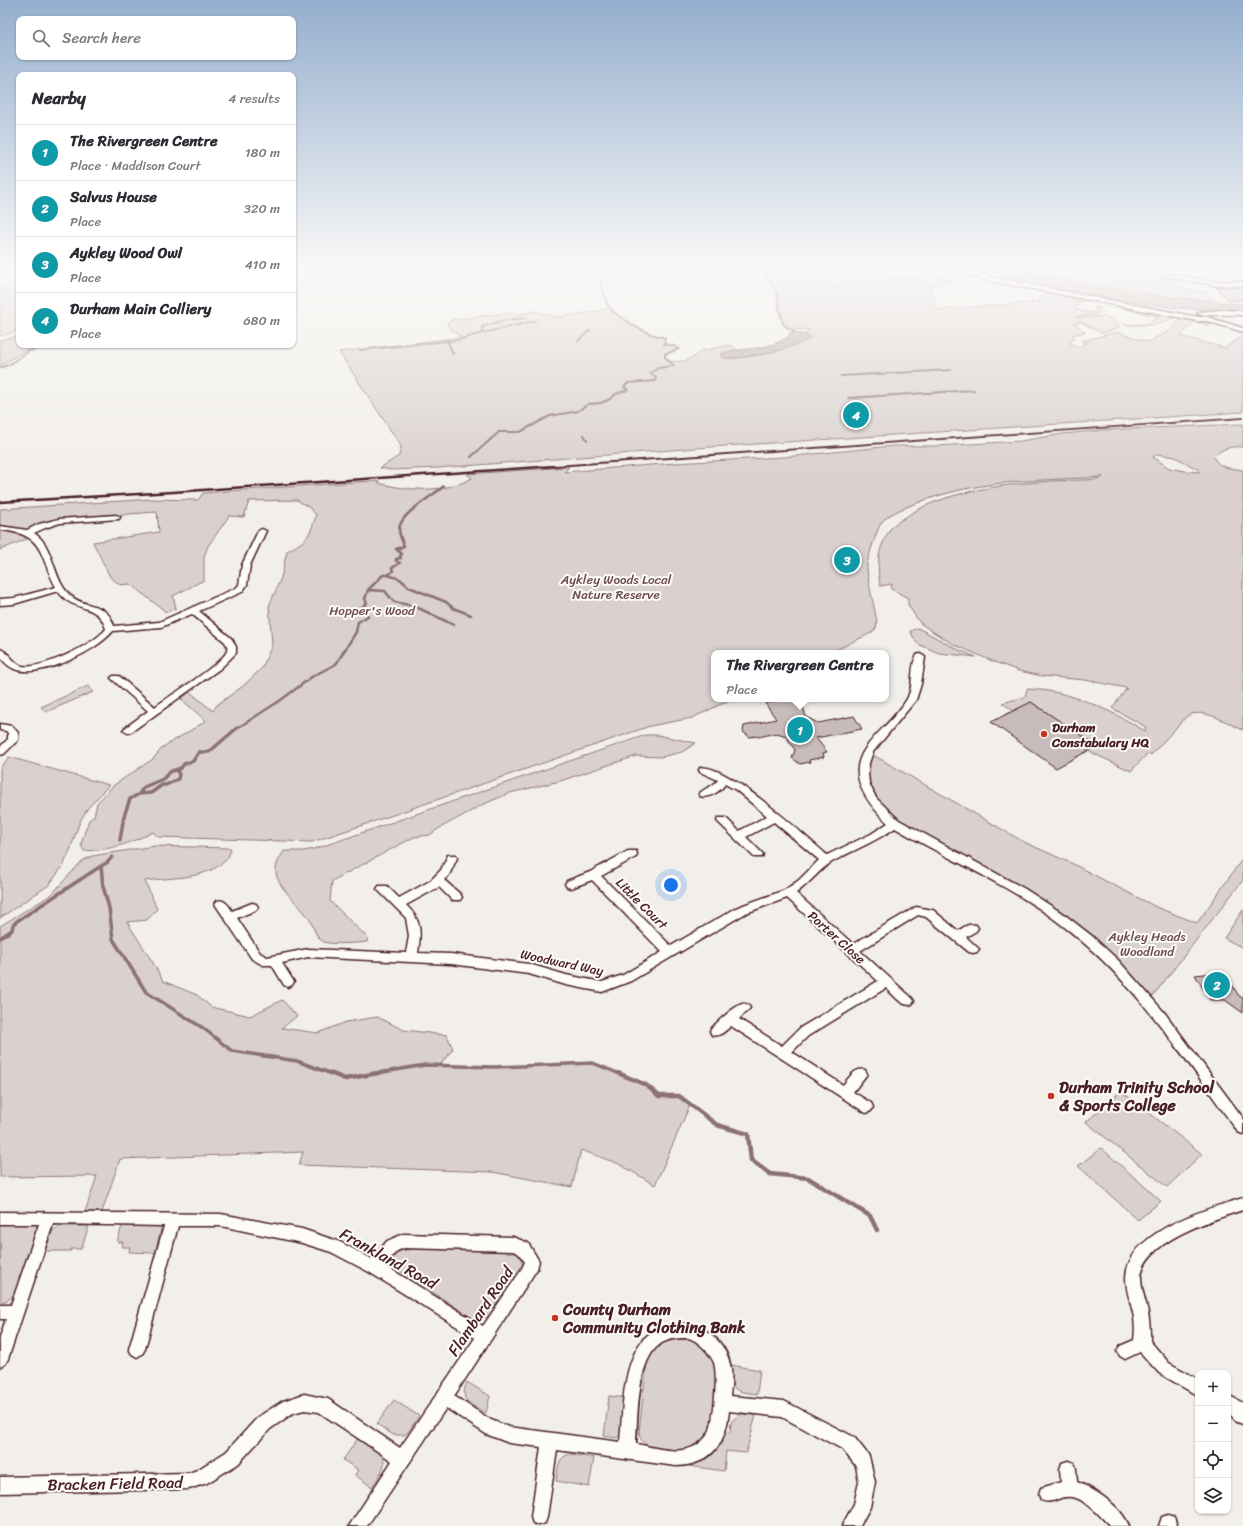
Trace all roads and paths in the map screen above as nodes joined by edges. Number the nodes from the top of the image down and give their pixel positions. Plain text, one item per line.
1 (116, 517) dead end
2 (0, 528) edge
3 (262, 530) dead end
4 (28, 533) junction
5 (61, 588) junction
6 (0, 602) edge
7 (193, 610) junction
8 (110, 629) junction
9 (0, 652) edge
10 (920, 658) dead end
11 (116, 678) dead end
12 (154, 712) junction
13 (0, 727) edge
14 (128, 730) dead end
15 (0, 752) edge
16 (704, 770) dead end
17 (724, 779) junction
18 (704, 794) dead end
19 (775, 816) junction
20 (722, 821) dead end
21 (895, 823) junction
22 (738, 836) junction
23 (632, 854) dead end
24 (758, 854) dead end
25 (452, 858) dead end
26 (826, 860) junction
27 (594, 875) junction
28 (434, 884) junction
29 (571, 884) dead end
30 (383, 889) dead end
31 (789, 893) junction
32 (456, 897) dead end
33 (221, 904) dead end
34 (398, 904) junction
35 (252, 907) dead end
36 (229, 917) junction
37 (972, 928) dead end
38 (957, 936) junction
39 (973, 949) dead end
40 (852, 950) junction
41 (670, 952) junction
42 (411, 957) junction
43 (275, 961) junction
44 (288, 982) dead end
45 (886, 982) junction
46 (908, 1001) dead end
47 (744, 1008) dead end
48 (730, 1020) junction
49 (716, 1031) dead end
50 (782, 1053) junction
51 (861, 1074) dead end
52 (844, 1093) junction
53 (866, 1107) dead end
54 (1243, 1128) edge
55 (1243, 1204) edge
56 (0, 1218) edge
57 (48, 1218) junction
58 (173, 1219) junction
59 (374, 1267) junction
60 (0, 1312) edge
61 (16, 1312) junction
62 (485, 1336) junction
63 (1142, 1344) junction
64 (137, 1349) dead end
65 (1125, 1351) dead end
66 (0, 1359) edge
67 (1195, 1387) edge
68 (444, 1398) junction
69 (722, 1403) junction
70 (1231, 1405) edge
71 (1243, 1416) edge
72 (550, 1442) junction
73 (627, 1450) junction
74 (402, 1458) junction
75 (1068, 1469) dead end
76 (0, 1485) edge
77 (1069, 1489) junction
78 (1047, 1494) dead end
79 (539, 1518) dead end
80 (357, 1526) edge
81 (850, 1526) edge
82 (1121, 1526) edge

1 - 4 street
2 - 4 street
3 - 7 street
4 - 5 street
5 - 6 street
5 - 8 street
7 - 8 street
7 - 12 street
8 - 9 street
10 - 21 street
11 - 12 street
12 - 14 street
13 - 15 street
16 - 17 street
17 - 18 street
17 - 19 street
19 - 22 street
19 - 26 street
20 - 22 street
21 - 26 street, Woodward Way
21 - 54 street
22 - 24 street
23 - 27 street, Little Court
25 - 28 street
26 - 31 street, Woodward Way
27 - 29 street, Little Court
27 - 41 street, Little Court
28 - 32 street
28 - 34 street
30 - 34 street
31 - 40 street, Porter Close
31 - 41 street, Woodward Way
33 - 36 street, Woodward Way
34 - 42 street
35 - 36 street
36 - 43 street, Woodward Way
37 - 38 street
38 - 39 street
38 - 40 street
40 - 45 street, Porter Close
41 - 42 street, Woodward Way
42 - 43 street, Woodward Way
43 - 44 street
45 - 46 street, Porter Close
45 - 50 street
47 - 48 street
48 - 49 street
48 - 50 street
50 - 52 street
51 - 52 street
52 - 53 street
55 - 63 street
56 - 57 street, Frankland Road
57 - 58 street, Frankland Road
57 - 61 street
58 - 59 street, Frankland Road
58 - 64 street
59 - 62 street, Frankland Road
59 - 62 street, Flambard Road
60 - 61 street
61 - 66 street
62 - 68 street, Flambard Road
63 - 65 street
63 - 67 street
68 - 72 street
68 - 74 street, Flambard Road
69 - 73 street
69 - 73 street
69 - 81 street
70 - 71 street
72 - 73 street
72 - 79 street
74 - 76 street, Bracken Field Road
74 - 80 street, Flambard Road
75 - 77 street
77 - 78 street
77 - 82 street

